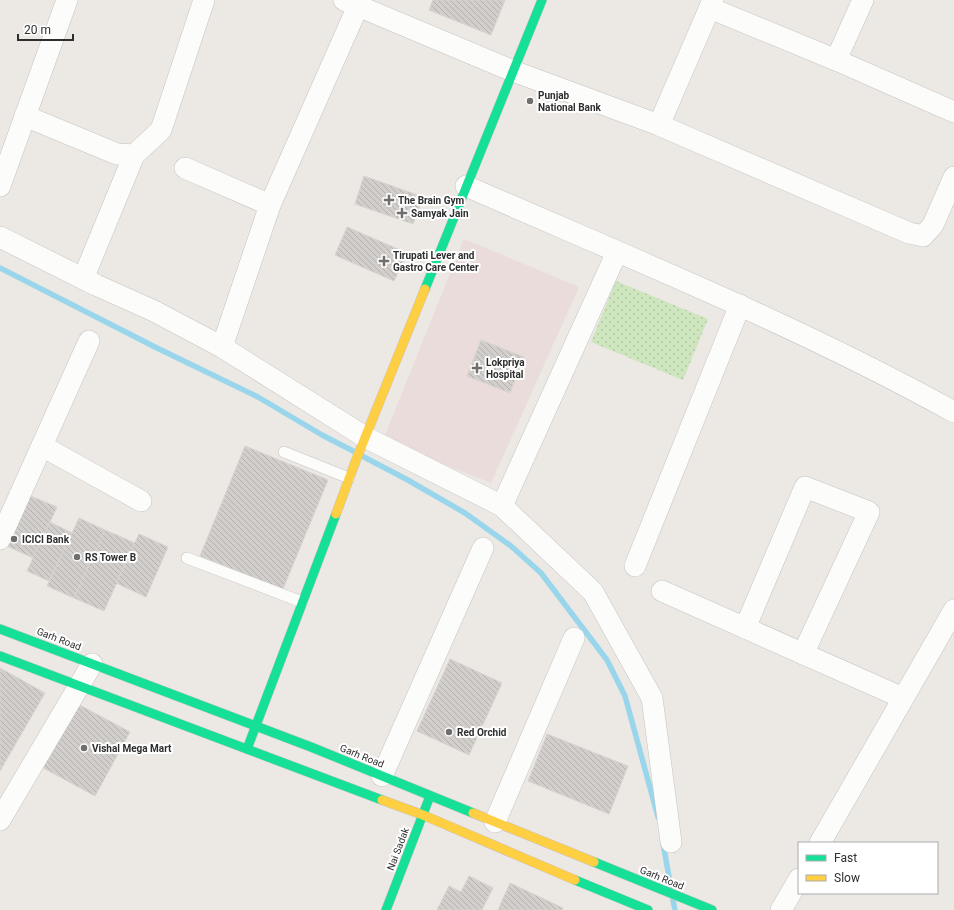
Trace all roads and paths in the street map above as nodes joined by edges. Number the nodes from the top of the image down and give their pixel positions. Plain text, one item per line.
1 (67, 0) edge
2 (204, 0) edge
3 (542, 0) edge
4 (863, 0) edge
5 (351, 3) edge
6 (711, 4) edge
7 (836, 60) junction
8 (513, 71) junction
9 (954, 112) edge
10 (25, 116) junction
11 (659, 125) junction
12 (134, 155) junction
13 (185, 168) dead end
14 (954, 177) edge
15 (0, 186) edge
16 (466, 186) junction
17 (270, 205) junction
18 (0, 237) edge
19 (617, 252) junction
20 (83, 279) junction
21 (740, 305) junction
22 (89, 342) dead end
23 (222, 347) junction
24 (954, 412) edge
25 (365, 437) junction
26 (42, 446) junction
27 (284, 452) dead end
28 (349, 478) junction
29 (141, 501) dead end
30 (502, 506) junction
31 (0, 539) edge
32 (483, 548) dead end
33 (187, 558) dead end
34 (635, 566) dead end
35 (662, 591) dead end
36 (302, 602) junction
37 (954, 610) edge
38 (745, 628) junction
39 (0, 629) edge
40 (574, 638) dead end
41 (803, 654) junction
42 (0, 656) edge
43 (92, 664) junction
44 (79, 686) junction
45 (903, 698) junction
46 (256, 726) junction
47 (247, 749) junction
48 (382, 776) junction
49 (430, 795) junction
50 (423, 815) junction
51 (0, 820) edge
52 (495, 822) junction
53 (671, 842) dead end
54 (821, 842) edge
55 (614, 871) junction
56 (798, 881) edge
57 (622, 904) edge
58 (708, 909) edge
59 (386, 910) edge
60 (648, 910) edge
61 (781, 910) edge

1 - 10 street
2 - 12 street
3 - 8 main road
4 - 7 street
5 - 8 street
5 - 17 street
6 - 7 street
6 - 11 street
7 - 9 street
8 - 11 street
8 - 16 main road
10 - 12 street
10 - 15 street
11 - 14 street
12 - 20 street
13 - 17 street
16 - 19 street
16 - 25 main road
17 - 23 street
18 - 20 street
19 - 21 street
19 - 30 street
20 - 23 street
21 - 24 street
21 - 34 street
22 - 26 street
23 - 25 street
25 - 28 main road
25 - 30 street
26 - 29 street
26 - 31 street
27 - 28 lane
28 - 36 main road
30 - 53 street
32 - 48 street
33 - 36 lane
35 - 38 street
36 - 46 main road
37 - 45 street
38 - 41 street
38 - 41 street
39 - 43 main road, Garh Road
40 - 52 street
41 - 45 street
42 - 44 main road
43 - 44 street
43 - 46 main road, Garh Road
44 - 47 main road
44 - 51 street
45 - 54 street
46 - 47 main road
46 - 48 main road, Garh Road
47 - 50 main road
48 - 49 main road, Garh Road
49 - 50 main road, Nai Sadak
49 - 52 main road, Garh Road
50 - 57 main road
50 - 59 main road, Nai Sadak
52 - 55 main road, Garh Road
55 - 57 street
55 - 58 main road, Garh Road
56 - 61 street
57 - 60 main road

